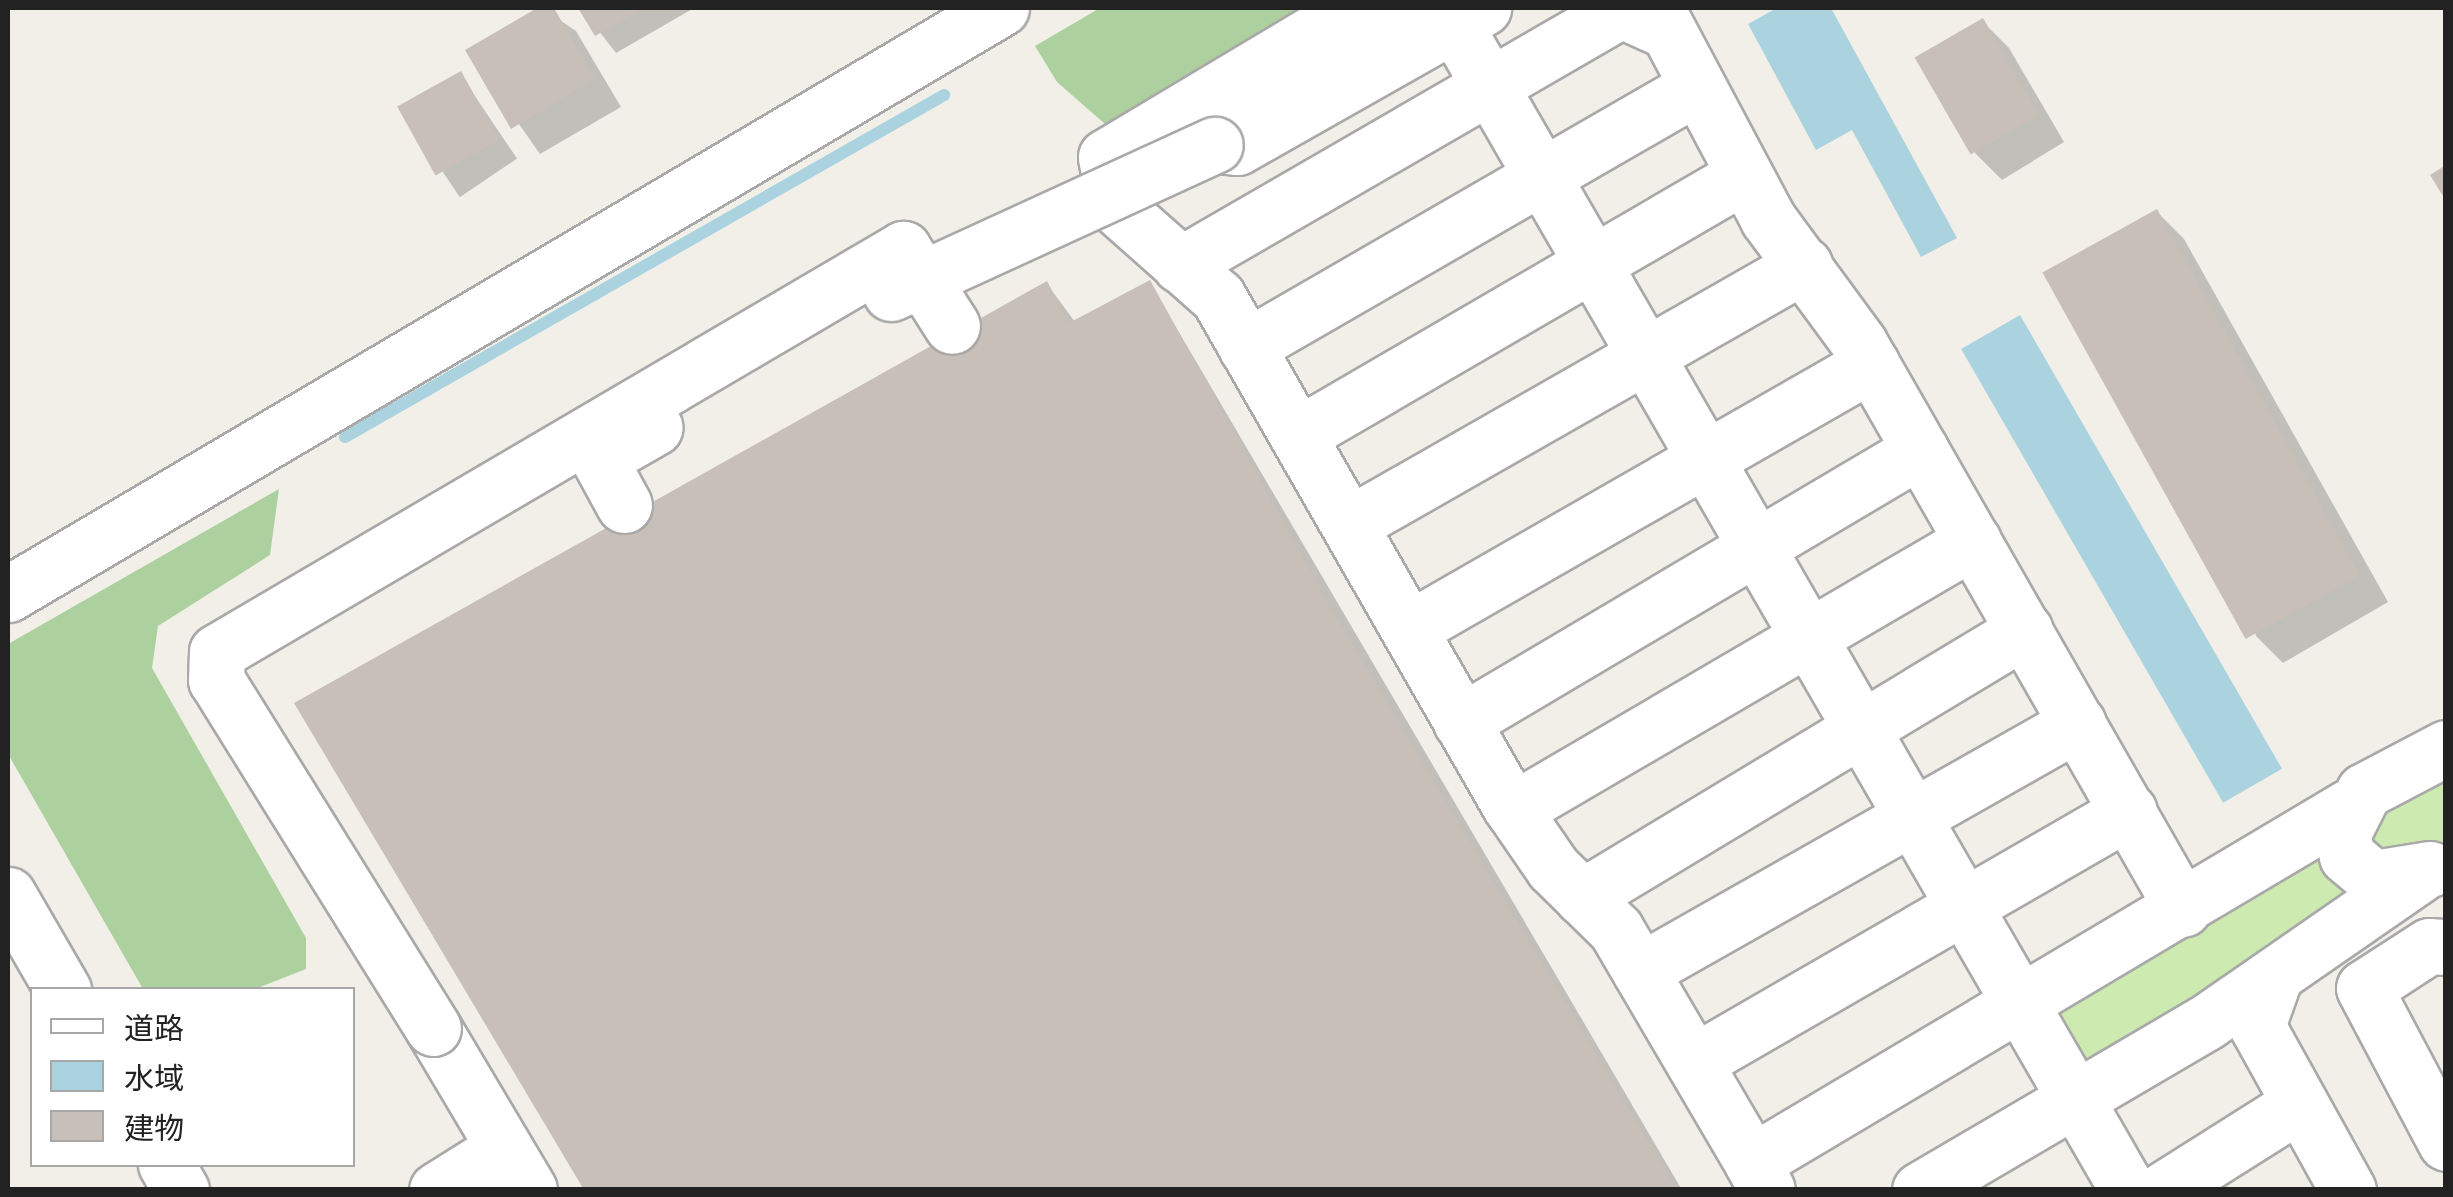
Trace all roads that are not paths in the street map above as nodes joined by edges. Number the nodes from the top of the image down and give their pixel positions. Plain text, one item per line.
1 (1356, 8) edge
2 (989, 10) edge
3 (1454, 13) edge
4 (1658, 17) edge
5 (1489, 86) junction
6 (1693, 89) junction
7 (1538, 174) junction
8 (1743, 176) junction
9 (1168, 255) junction
10 (1804, 265) junction
11 (1590, 266) junction
12 (952, 326) dead end
13 (1246, 347) junction
14 (1640, 354) junction
15 (1871, 364) junction
16 (1298, 435) junction
17 (1920, 450) junction
18 (1702, 462) junction
19 (624, 505) dead end
20 (1350, 524) junction
21 (1973, 541) junction
22 (1755, 547) junction
23 (8, 594) edge
24 (1408, 630) junction
25 (2025, 630) junction
26 (1809, 636) junction
27 (1461, 722) junction
28 (1862, 723) junction
29 (2078, 723) junction
30 (2446, 748) edge
31 (2349, 807) junction
32 (1513, 810) junction
33 (2129, 811) junction
34 (1916, 817) junction
35 (2433, 867) edge
36 (8, 894) edge
37 (1582, 897) junction
38 (1966, 904) junction
39 (2182, 909) junction
40 (2446, 947) edge
41 (1640, 971) junction
42 (61, 987) edge
43 (2022, 1004) junction
44 (2245, 1009) junction
45 (1694, 1062) junction
46 (2076, 1099) junction
47 (2299, 1104) junction
48 (2446, 1143) edge
49 (168, 1167) edge
50 (516, 1169) edge
51 (2226, 1174) edge
52 (1760, 1176) edge
53 (181, 1190) edge
54 (437, 1190) edge
55 (1920, 1190) edge
56 (2128, 1190) edge
57 (2163, 1190) edge
58 (2348, 1190) edge

1 - 9 street
2 - 23 street
3 - 5 street
3 - 19 street, bridge
4 - 5 street
4 - 6 street
5 - 7 street
5 - 9 street
6 - 7 street
6 - 8 street
7 - 11 street
7 - 13 street
8 - 10 street
8 - 11 street
9 - 13 street
10 - 14 street
10 - 15 street
11 - 14 street
11 - 16 street
12 - 50 street, bridge
13 - 16 street
14 - 18 street
14 - 20 street
15 - 17 street
15 - 18 street
16 - 20 street
17 - 21 street
17 - 22 street
18 - 22 street
18 - 24 street
20 - 24 street
21 - 25 street
21 - 26 street
22 - 26 street
22 - 27 street
24 - 27 street
25 - 28 street
25 - 29 street
26 - 28 street
26 - 32 street
27 - 32 street
28 - 34 street
28 - 37 street
29 - 33 street
29 - 34 street
30 - 31 street
31 - 35 street
31 - 39 street
32 - 37 street
33 - 38 street
33 - 39 street
34 - 38 street
34 - 41 street
35 - 44 street
36 - 42 street
37 - 41 street
38 - 43 street
38 - 45 street
39 - 43 street
40 - 48 street
41 - 45 street
43 - 46 street
43 - 52 street
44 - 46 street
44 - 47 street
45 - 52 street
46 - 55 street
46 - 56 street
47 - 51 street
47 - 58 street
49 - 53 street
50 - 54 street
51 - 57 street

